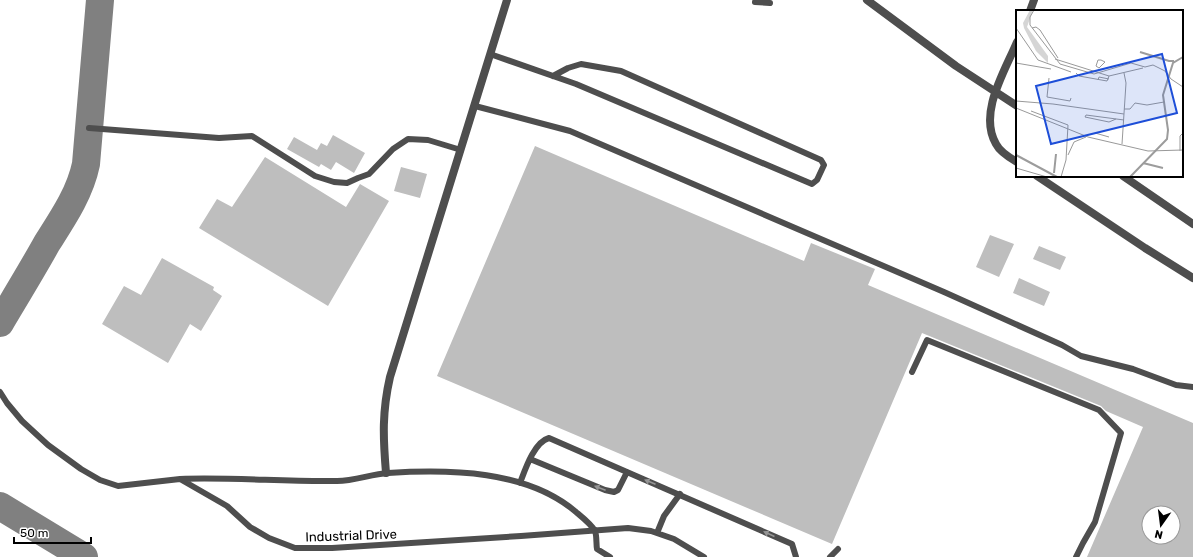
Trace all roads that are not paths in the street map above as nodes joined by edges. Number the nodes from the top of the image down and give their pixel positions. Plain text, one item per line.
1 (507, 0) edge
2 (768, 0) edge
3 (866, 0) edge
4 (1034, 0) edge
5 (755, 2) dead end
6 (1030, 10) edge
7 (1016, 44) edge
8 (490, 54) junction
9 (552, 76) junction
10 (996, 91) junction
11 (1016, 105) edge
12 (475, 106) junction
13 (89, 128) dead end
14 (461, 150) junction
15 (1016, 161) edge
16 (1038, 177) edge
17 (1124, 177) edge
18 (1193, 224) edge
19 (1193, 278) edge
20 (912, 372) dead end
21 (1193, 387) edge
22 (0, 392) edge
23 (530, 459) junction
24 (626, 472) junction
25 (386, 473) junction
26 (180, 479) junction
27 (520, 483) junction
28 (680, 494) junction
29 (595, 531) junction
30 (657, 533) junction
31 (597, 549) junction
32 (838, 549) dead end
33 (595, 557) edge
34 (610, 557) edge
35 (704, 557) edge
36 (796, 557) edge
37 (830, 557) edge
38 (1076, 557) edge

1 - 8 street
2 - 5 lane
3 - 10 street
4 - 6 street
7 - 10 street
8 - 9 lane
8 - 12 street
9 - 9 lane
10 - 11 street
10 - 15 street
12 - 14 street
12 - 21 lane
13 - 14 lane
14 - 25 street
16 - 19 street
17 - 18 street
20 - 38 lane
22 - 26 lane
23 - 24 lane
24 -> 23 lane
23 - 27 lane
28 -> 24 lane
25 - 26 lane
25 - 27 lane
26 - 29 lane, Industrial Drive
27 - 29 lane
28 - 30 lane
36 -> 28 lane
29 - 30 lane, Industrial Drive
29 - 31 lane
30 - 35 lane, Industrial Drive
31 - 33 lane
31 - 34 lane
32 - 37 lane

